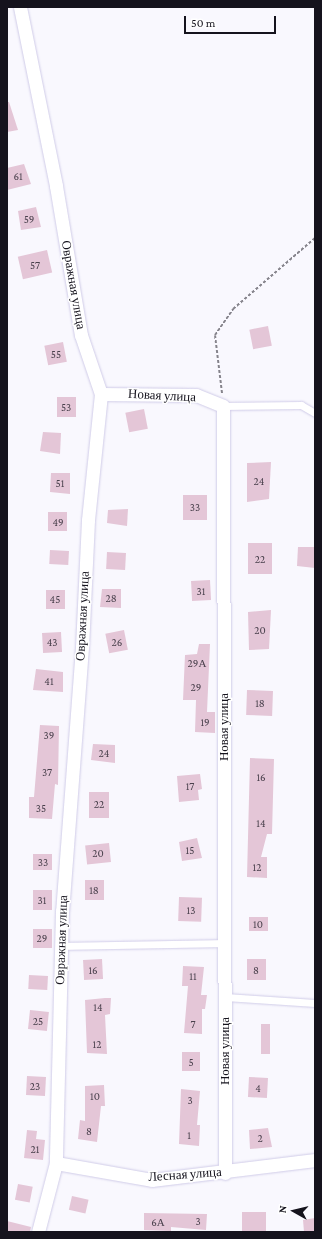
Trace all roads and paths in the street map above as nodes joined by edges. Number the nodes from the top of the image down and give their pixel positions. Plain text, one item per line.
1 (20, 7) edge
2 (315, 238) edge
3 (101, 394) junction
4 (223, 406) junction
5 (315, 413) edge
6 (225, 943) junction
7 (61, 946) junction
8 (225, 996) junction
9 (315, 1004) edge
10 (315, 1160) edge
11 (56, 1163) junction
12 (225, 1173) junction
13 (38, 1232) edge

1 - 3 street, Овражная улица
2 - 4 path
3 - 4 street, Новая улица
3 - 7 street, Овражная улица
4 - 5 lane
4 - 6 street, Новая улица
6 - 7 lane
6 - 8 street, Новая улица
7 - 11 street, Овражная улица
8 - 9 lane
8 - 12 street, Новая улица
10 - 12 street, Лесная улица
11 - 12 street, Лесная улица
11 - 13 street, Овражная улица

